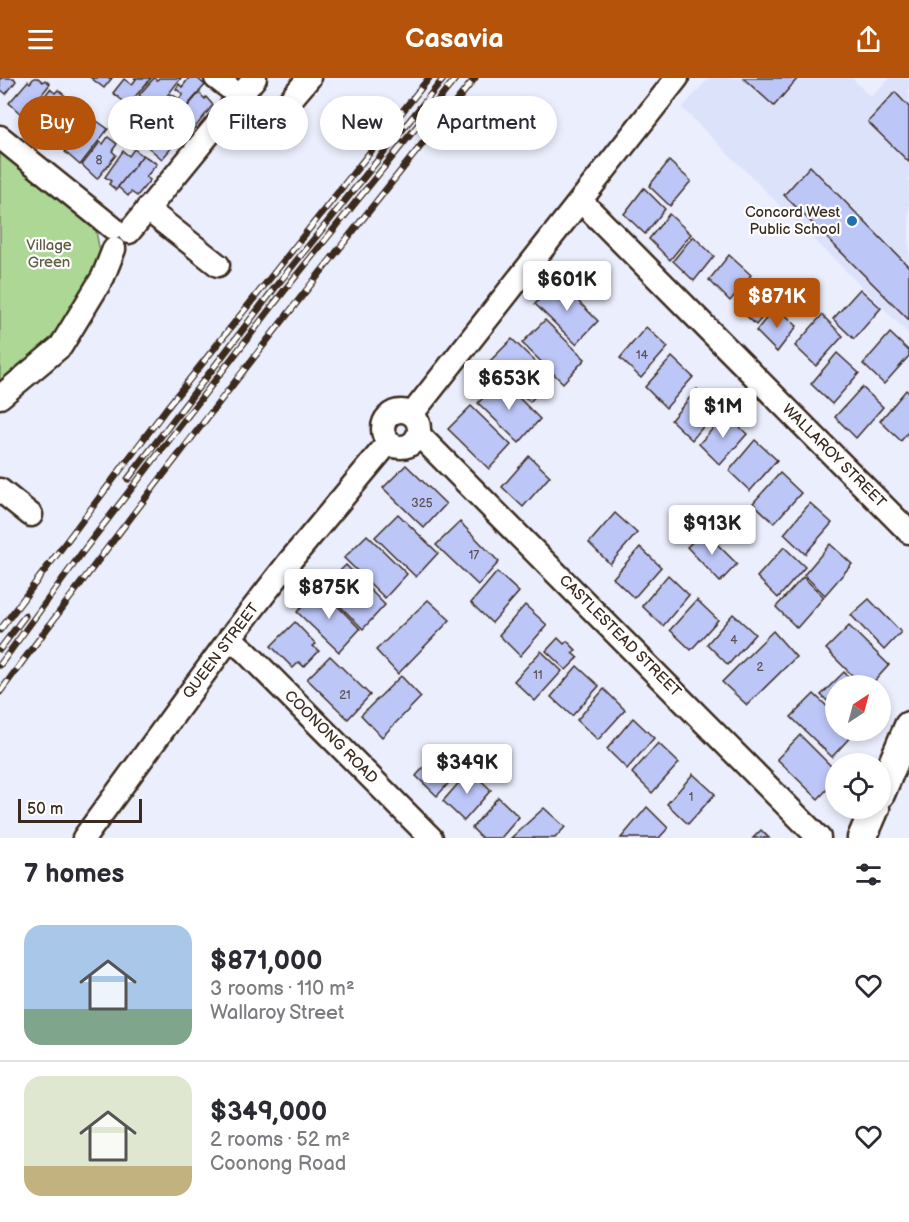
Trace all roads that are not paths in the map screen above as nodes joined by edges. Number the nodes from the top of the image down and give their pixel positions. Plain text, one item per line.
1 (216, 78) edge
2 (255, 78) edge
3 (309, 78) edge
4 (677, 78) edge
5 (232, 96) edge
6 (240, 96) edge
7 (294, 96) edge
8 (207, 136) edge
9 (0, 137) edge
10 (582, 201) junction
11 (147, 209) junction
12 (119, 236) junction
13 (218, 265) dead end
14 (0, 397) edge
15 (415, 425) junction
16 (388, 443) junction
17 (0, 490) edge
18 (31, 515) dead end
19 (909, 532) edge
20 (230, 638) junction
21 (909, 726) edge
22 (891, 768) edge
23 (870, 819) edge
24 (84, 838) edge
25 (431, 838) edge
26 (819, 838) edge
27 (862, 838) edge

1 - 5 street
2 - 6 street
3 - 7 street
4 - 10 street
8 - 11 street
9 - 12 street
10 - 15 street
10 - 19 street, WALLAROY STREET
11 - 12 street
11 - 13 street
12 - 14 street
15 - 16 street
15 - 16 street
15 - 26 street, CASTLESTEAD STREET
16 - 20 street, QUEEN STREET
17 - 18 street
20 - 24 street, QUEEN STREET
20 - 25 street, COONONG ROAD
21 - 22 main road
23 - 27 main road

